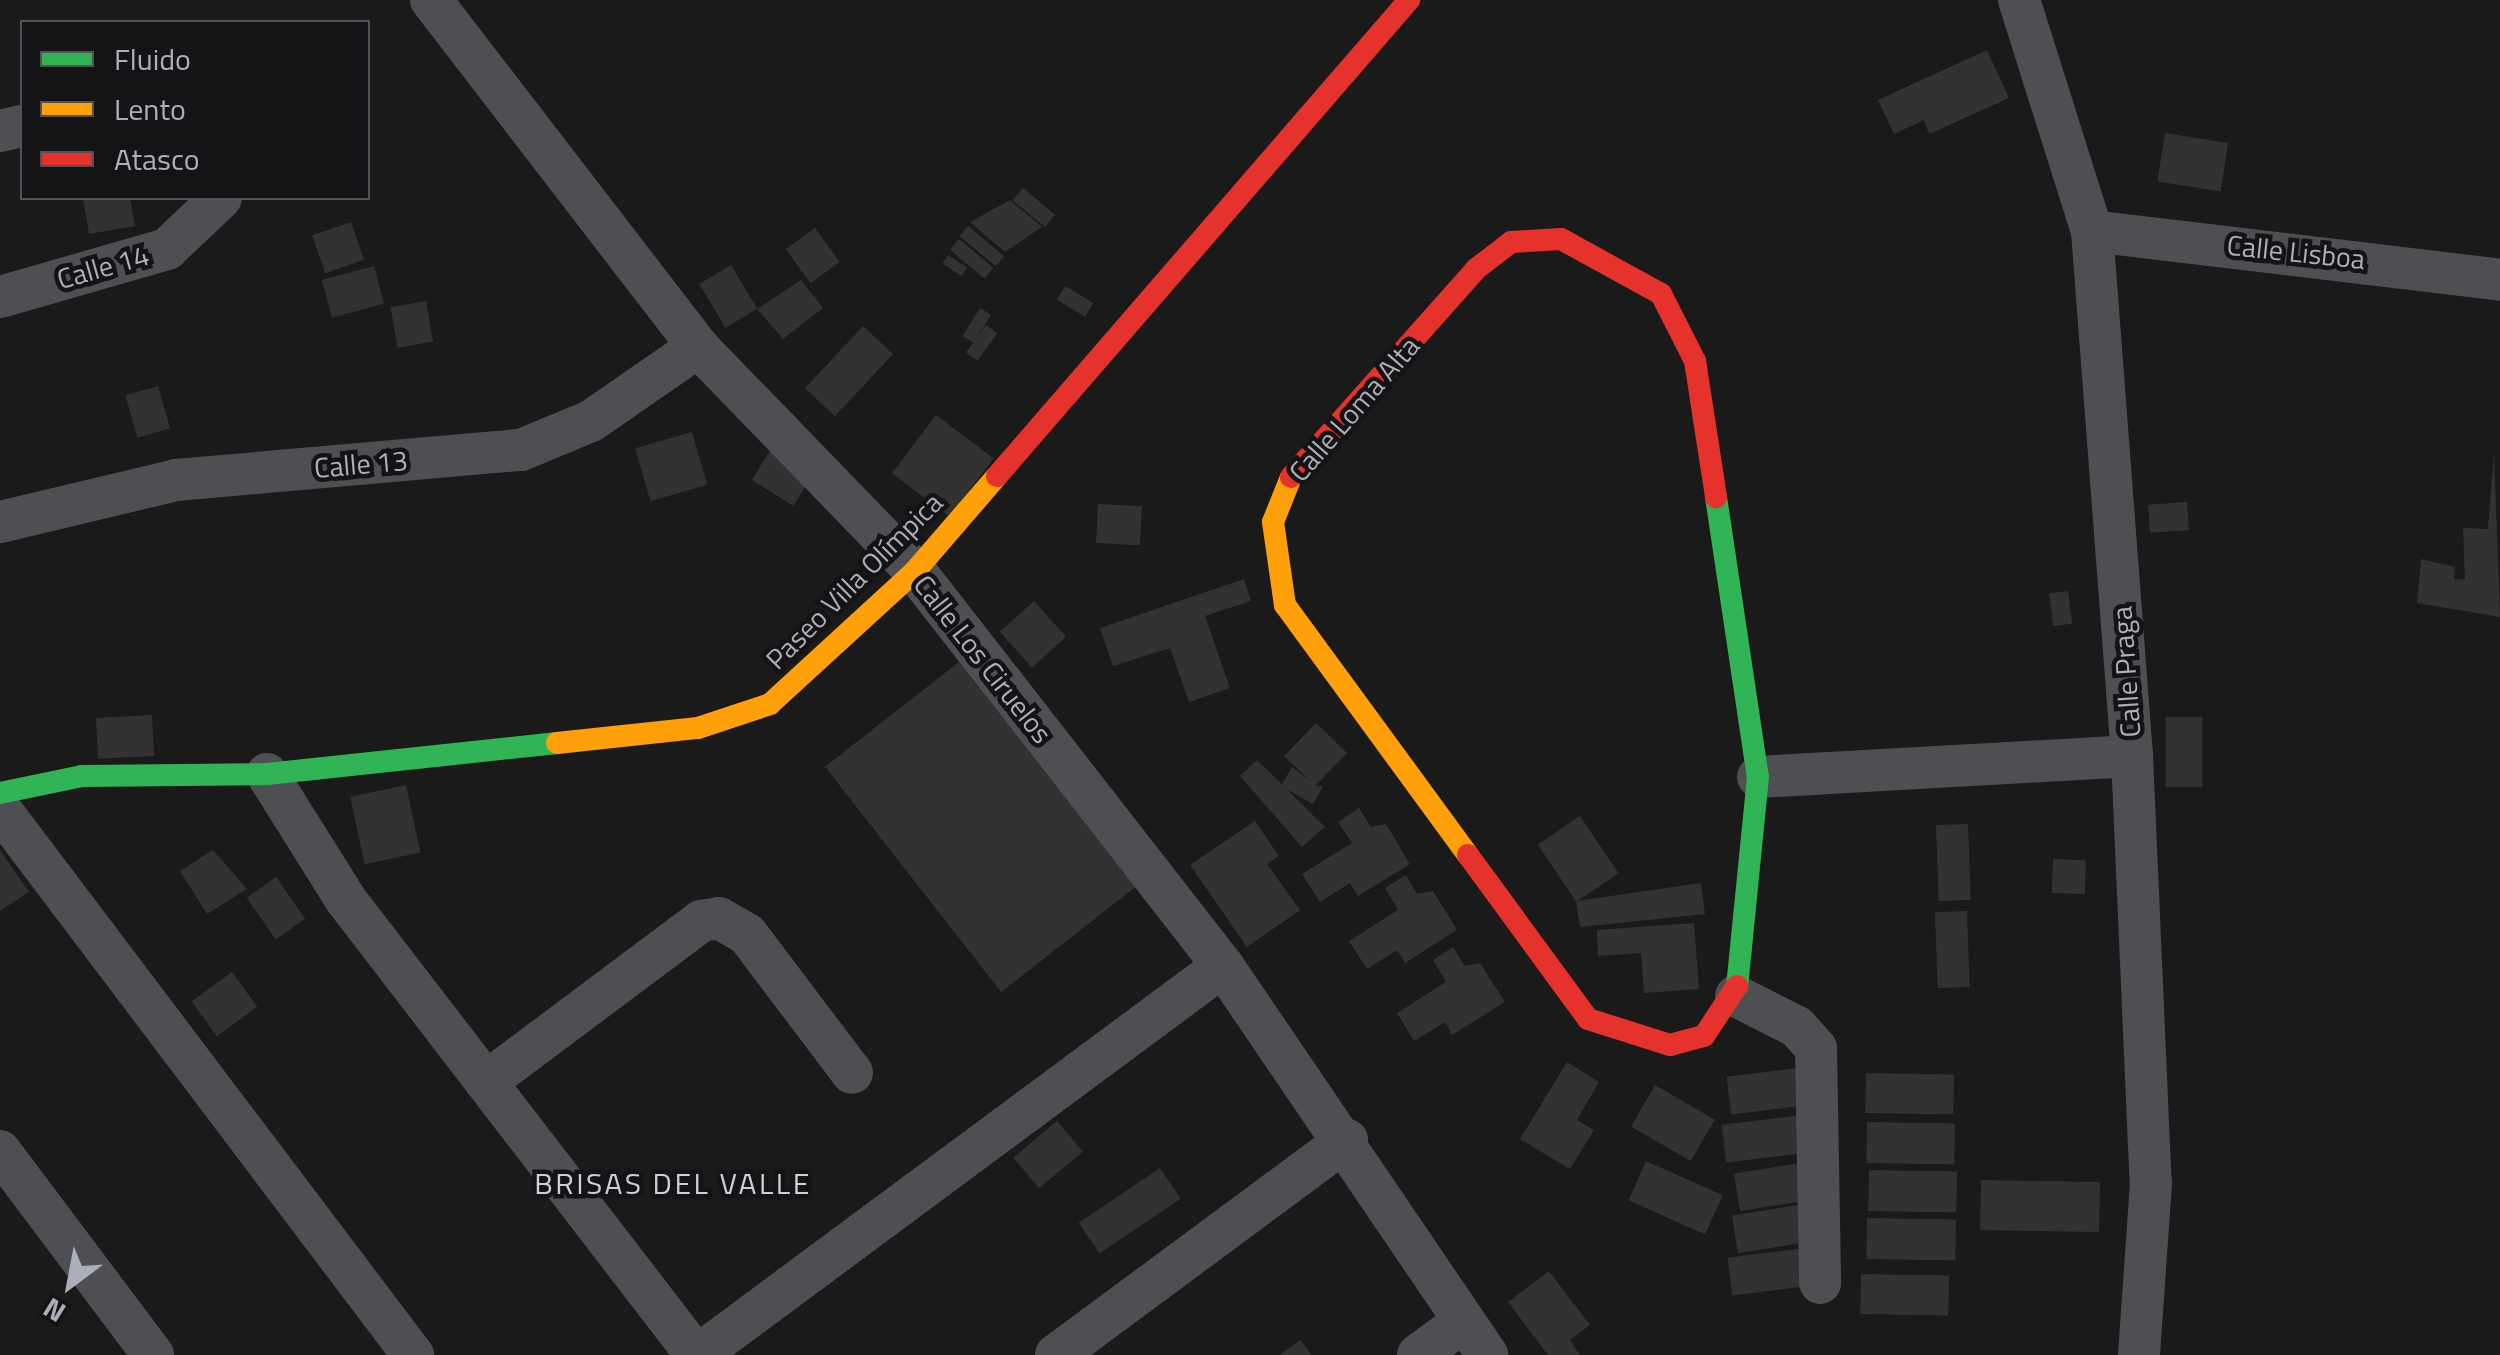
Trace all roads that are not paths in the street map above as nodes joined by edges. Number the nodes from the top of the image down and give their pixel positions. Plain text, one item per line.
1 (431, 0) edge
2 (1409, 0) edge
3 (2019, 0) edge
4 (211, 212) edge
5 (2092, 231) junction
6 (2500, 280) edge
7 (0, 297) edge
8 (698, 347) junction
9 (0, 522) edge
10 (915, 572) junction
11 (2132, 756) junction
12 (268, 774) junction
13 (1758, 777) junction
14 (0, 793) edge
15 (0, 810) edge
16 (1223, 966) junction
17 (1736, 996) junction
18 (852, 1073) dead end
19 (486, 1082) junction
20 (1348, 1140) junction
21 (0, 1151) edge
22 (1820, 1283) dead end
23 (1475, 1338) edge
24 (153, 1355) edge
25 (413, 1355) edge
26 (697, 1355) edge
27 (1056, 1355) edge
28 (1418, 1355) edge
29 (2140, 1355) edge

1 - 8 street, Calle Los Ciruelos
2 - 10 street, Paseo Villa Olímpica
3 - 5 street, Calle Praga
4 - 7 street, Calle 14
5 - 6 street, Calle Lisboa
5 - 11 street, Calle Praga
8 - 9 street, Calle 13
8 - 10 street, Calle Los Ciruelos
10 - 12 street, Paseo Villa Olímpica
10 - 16 street, Calle Los Ciruelos
11 - 13 street
11 - 29 street, Calle Praga
12 - 14 street, Paseo Villa Olímpica
12 - 19 street
13 - 17 street, Calle Loma Alta
13 - 17 street, Calle Loma Alta
15 - 25 street
16 - 20 street, Calle Los Ciruelos
16 - 26 street
17 - 22 street
18 - 19 street
19 - 26 street
20 - 23 street, Calle Los Ciruelos
20 - 27 street
21 - 24 street
23 - 28 street

